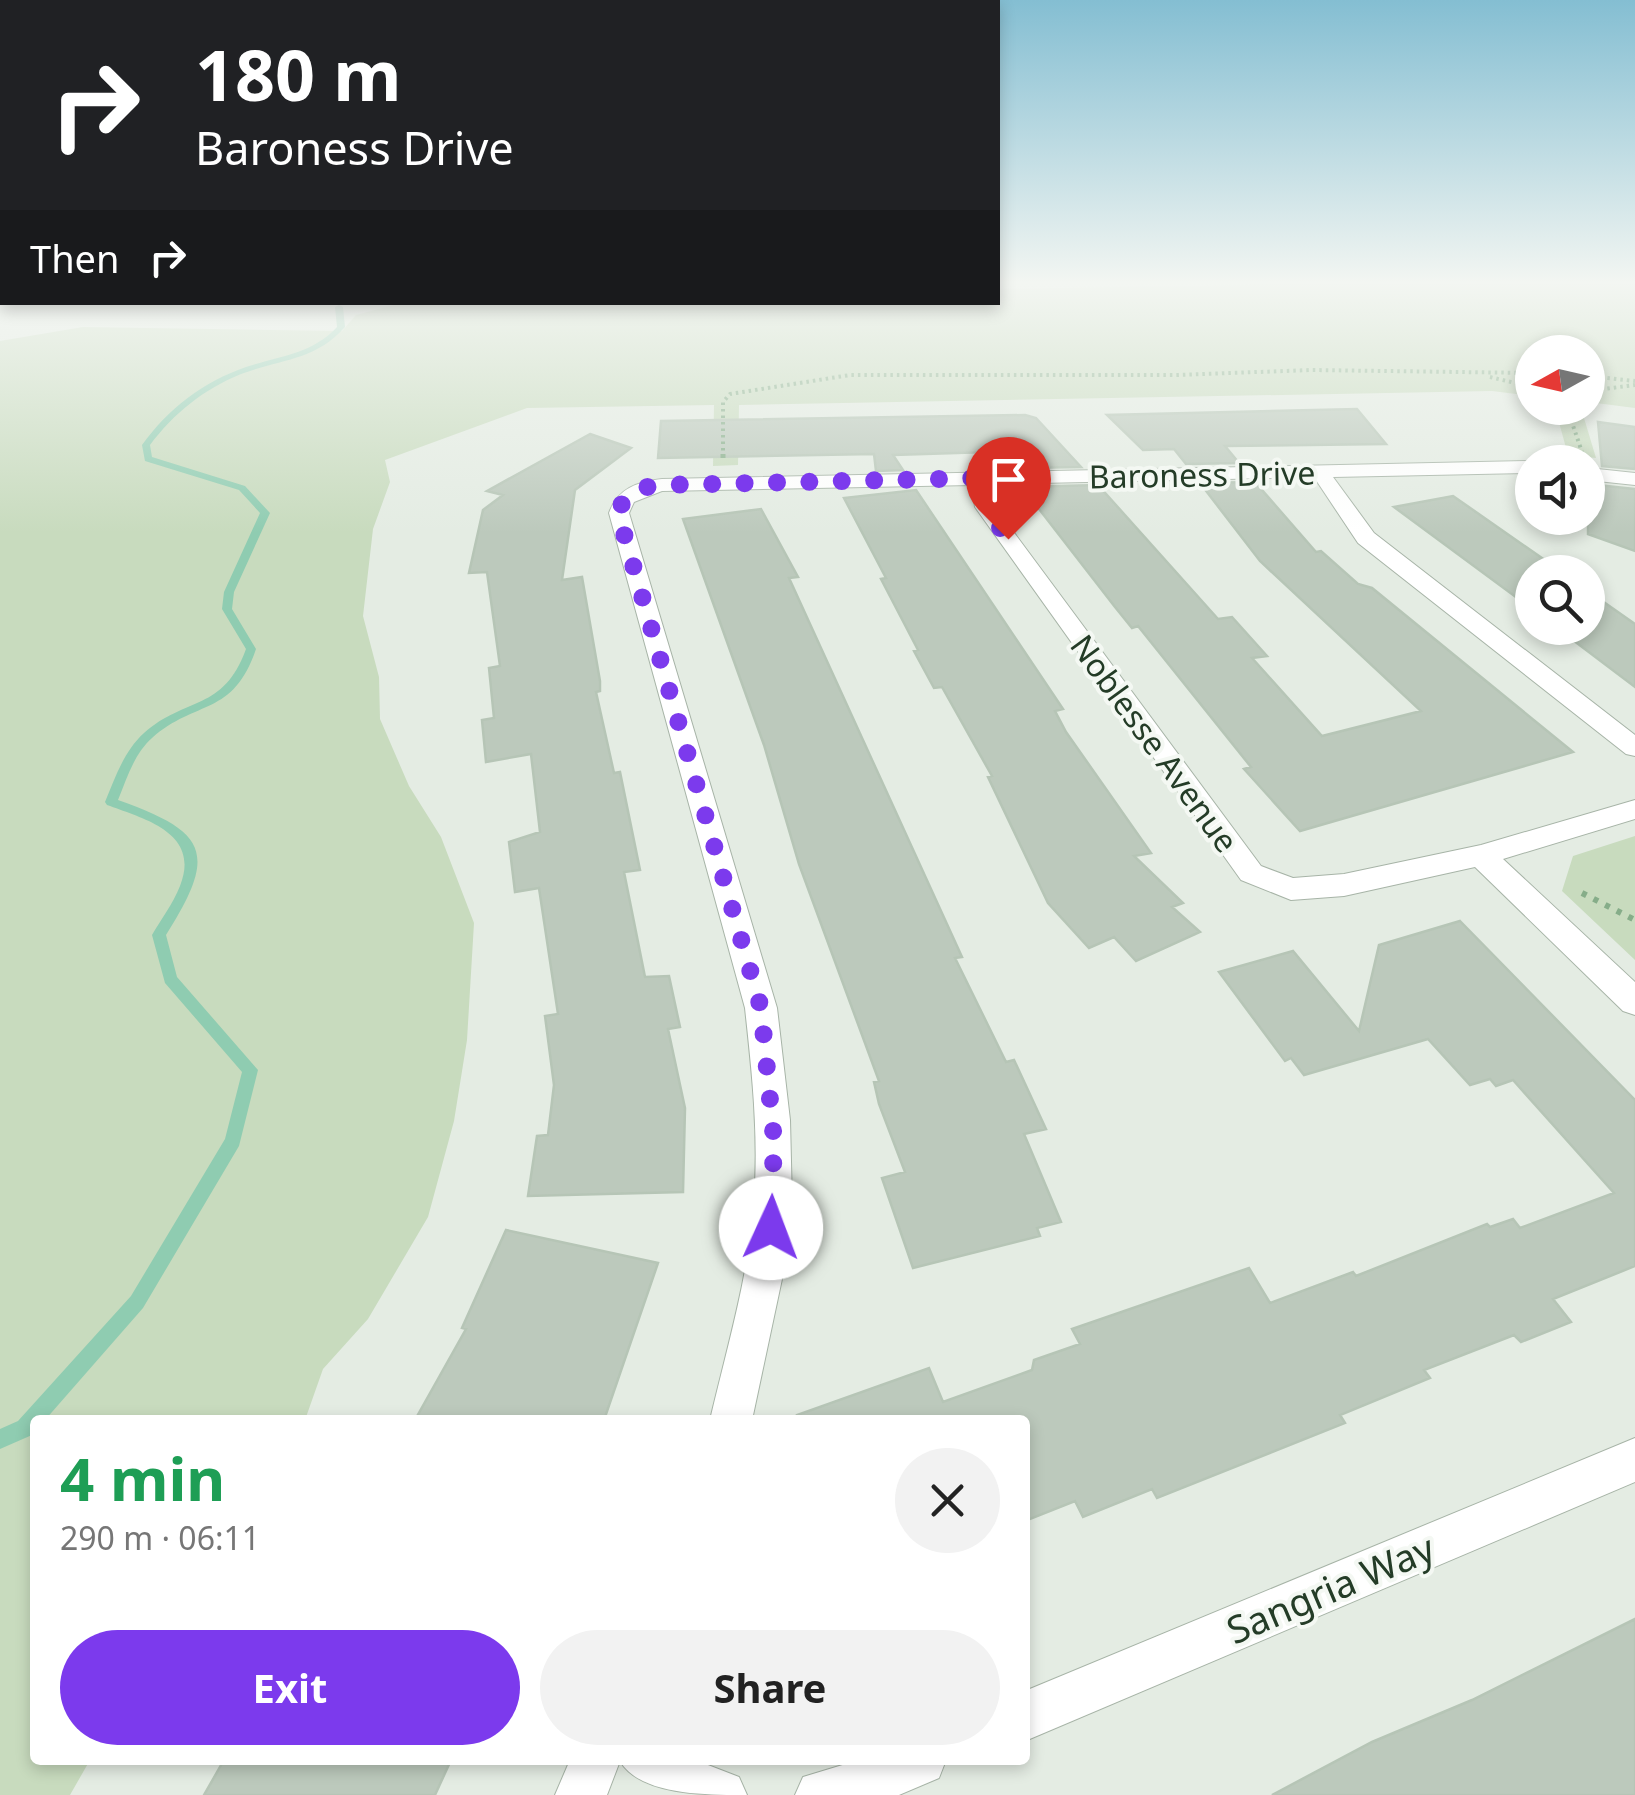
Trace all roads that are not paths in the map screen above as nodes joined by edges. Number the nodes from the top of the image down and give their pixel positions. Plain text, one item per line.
1 (1515, 468) edge
2 (1320, 472) junction
3 (1605, 476) edge
4 (981, 478) junction
5 (1635, 479) edge
6 (1635, 748) edge
7 (1635, 809) edge
8 (1481, 855) junction
9 (1635, 1002) edge
10 (732, 1415) edge
11 (1635, 1460) edge
12 (1030, 1714) edge
13 (593, 1765) edge
14 (654, 1765) edge
15 (909, 1765) edge
16 (581, 1795) edge
17 (721, 1795) edge
18 (822, 1795) edge

1 - 2 street, Baroness Drive
2 - 4 street, Baroness Drive
2 - 6 street
3 - 5 street
4 - 8 street, Noblesse Avenue
4 - 10 street, Baroness Drive
7 - 8 street, Noblesse Avenue
8 - 9 street
11 - 12 street, Sangria Way
13 - 16 street
14 - 17 street
15 - 18 street

